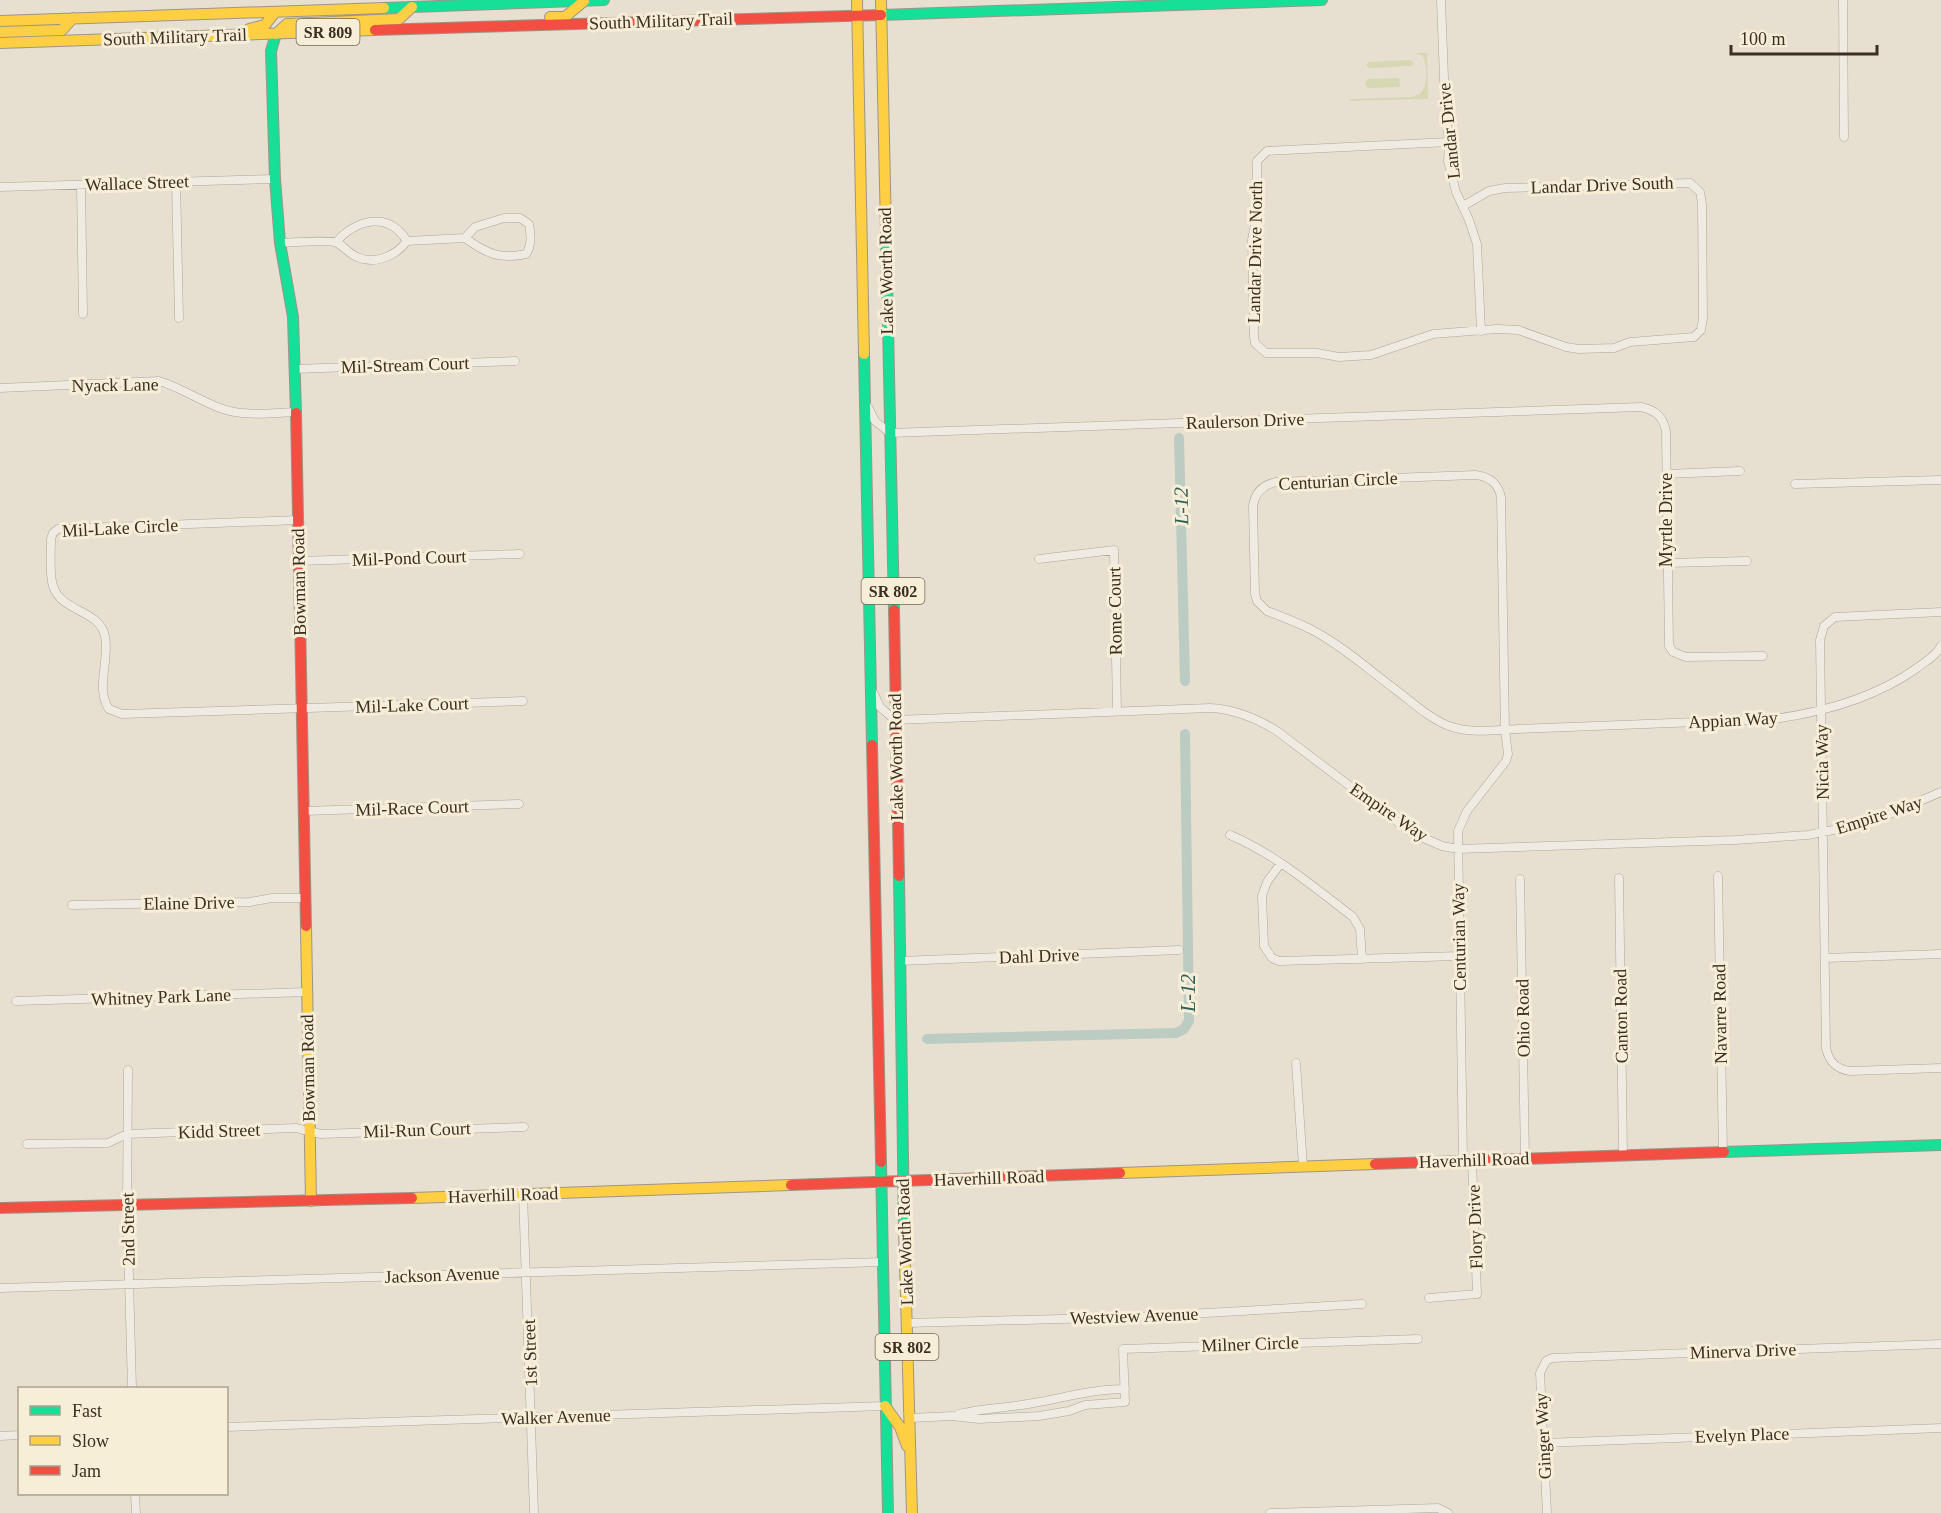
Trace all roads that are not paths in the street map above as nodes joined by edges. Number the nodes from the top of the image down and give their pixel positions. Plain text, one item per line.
1 (275, 0) edge
2 (604, 0) edge
3 (857, 0) edge
4 (881, 0) edge
5 (1322, 0) edge
6 (1441, 0) edge
7 (1843, 0) edge
8 (584, 1) edge
9 (471, 3) edge
10 (412, 7) junction
11 (275, 12) junction
12 (857, 15) junction
13 (881, 15) junction
14 (73, 18) junction
15 (0, 21) edge
16 (429, 28) junction
17 (0, 32) edge
18 (276, 34) junction
19 (153, 38) junction
20 (0, 43) edge
21 (1844, 137) dead end
22 (1449, 142) junction
23 (274, 179) junction
24 (176, 182) junction
25 (81, 185) junction
26 (0, 188) edge
27 (1463, 206) junction
28 (465, 238) junction
29 (407, 241) junction
30 (336, 242) junction
31 (280, 243) junction
32 (83, 314) dead end
33 (179, 318) dead end
34 (1481, 331) junction
35 (515, 361) dead end
36 (295, 369) junction
37 (0, 388) edge
38 (866, 403) junction
39 (1641, 407) joint
40 (296, 412) junction
41 (890, 433) junction
42 (1740, 471) dead end
43 (1666, 474) junction
44 (1941, 480) edge
45 (1795, 484) dead end
46 (298, 520) junction
47 (520, 554) dead end
48 (1039, 559) dead end
49 (298, 561) junction
50 (1747, 561) dead end
51 (1667, 563) junction
52 (1941, 612) edge
53 (1941, 646) edge
54 (1763, 656) dead end
55 (870, 684) junction
56 (522, 701) dead end
57 (301, 708) junction
58 (1117, 711) junction
59 (1821, 711) junction
60 (895, 720) junction
61 (1505, 730) junction
62 (1941, 792) edge
63 (519, 804) dead end
64 (304, 811) junction
65 (1823, 833) junction
66 (1230, 835) dead end
67 (1458, 849) junction
68 (1281, 862) junction
69 (1718, 876) dead end
70 (1619, 878) dead end
71 (1520, 879) dead end
72 (306, 898) junction
73 (72, 906) dead end
74 (1179, 950) dead end
75 (1941, 954) edge
76 (1460, 956) junction
77 (1825, 957) junction
78 (1362, 960) junction
79 (900, 961) junction
80 (307, 992) junction
81 (16, 1001) dead end
82 (1296, 1063) dead end
83 (1941, 1068) edge
84 (128, 1070) dead end
85 (524, 1127) dead end
86 (310, 1132) junction
87 (127, 1134) junction
88 (27, 1144) dead end
89 (1941, 1145) edge
90 (1723, 1152) junction
91 (1623, 1154) junction
92 (1526, 1158) junction
93 (1468, 1160) junction
94 (1304, 1166) junction
95 (903, 1182) junction
96 (881, 1183) junction
97 (523, 1194) junction
98 (311, 1201) junction
99 (127, 1206) junction
100 (0, 1208) edge
101 (883, 1262) junction
102 (527, 1272) junction
103 (129, 1285) junction
104 (0, 1288) edge
105 (1429, 1298) dead end
106 (1362, 1304) dead end
107 (907, 1323) junction
108 (1418, 1339) dead end
109 (1941, 1344) edge
110 (1546, 1361) joint
111 (132, 1387) edge
112 (1125, 1389) junction
113 (885, 1406) junction
114 (952, 1416) junction
115 (532, 1418) junction
116 (910, 1418) junction
117 (228, 1428) edge
118 (1941, 1428) edge
119 (18, 1435) edge
120 (0, 1436) edge
121 (1544, 1443) junction
122 (911, 1455) junction
123 (135, 1495) edge
124 (136, 1513) edge
125 (534, 1513) edge
126 (888, 1513) edge
127 (912, 1513) edge
128 (1270, 1513) edge
129 (1448, 1513) edge
130 (1548, 1513) edge

1 - 11 main road
2 - 8 main road, South Military Trail / SR 809
3 - 12 main road, Lake Worth Road / SR 802
4 - 13 main road, Lake Worth Road / SR 802
5 - 13 main road, South Military Trail
6 - 22 street, Landar Drive
7 - 21 street
8 - 9 main road, South Military Trail / SR 809
8 - 16 main road
9 - 10 main road, South Military Trail / SR 809
10 - 11 main road, South Military Trail / SR 809
10 - 18 main road
11 - 14 main road, South Military Trail / SR 809
11 - 19 main road
12 - 13 main road, South Military Trail / SR 809
12 - 16 main road, South Military Trail / SR 809
12 - 38 main road, Lake Worth Road / SR 802
13 - 41 main road, Lake Worth Road / SR 802
14 - 15 main road, South Military Trail / SR 809
14 - 17 main road
16 - 18 main road, South Military Trail / SR 809
18 - 19 main road, South Military Trail / SR 809
18 - 23 main road, Bowman Road
19 - 20 main road, South Military Trail / SR 809
22 - 27 street, Landar Drive
22 - 34 street, Landar Drive North
23 - 24 street, Wallace Street
23 - 31 main road, Bowman Road
24 - 25 street, Wallace Street
24 - 33 street
25 - 26 street, Wallace Street
25 - 32 street
27 - 34 street, Landar Drive
27 - 34 street, Landar Drive South
28 - 28 street
28 - 29 street
29 - 30 street
29 - 30 street
30 - 31 street
31 - 36 main road, Bowman Road
35 - 36 street, Mil-Stream Court
36 - 40 main road, Bowman Road
37 - 40 street, Nyack Lane
38 - 41 street
38 - 55 main road, Lake Worth Road / SR 802
39 - 41 street, Raulerson Drive
39 - 43 street, Myrtle Drive
40 - 46 main road, Bowman Road
41 - 60 main road, Lake Worth Road / SR 802
42 - 43 street
43 - 51 street, Myrtle Drive
44 - 45 street
46 - 49 main road, Bowman Road
46 - 57 street, Mil-Lake Circle
47 - 49 street, Mil-Pond Court
48 - 58 street, Rome Court
49 - 57 main road, Bowman Road
50 - 51 street
51 - 54 street, Myrtle Drive
52 - 59 street, Nicia Way
53 - 59 street, Appian Way
55 - 60 street
55 - 96 main road, Lake Worth Road / SR 802
56 - 57 street, Mil-Lake Court
57 - 64 main road, Bowman Road
58 - 60 street, Empire Way
58 - 67 street, Empire Way
59 - 61 street, Appian Way
59 - 65 street, Nicia Way
60 - 79 main road, Lake Worth Road / SR 802
61 - 61 street, Centurian Circle
61 - 67 street, Centurian Way
62 - 65 street, Empire Way
63 - 64 street, Mil-Race Court
64 - 72 main road, Bowman Road
65 - 67 street, Empire Way
65 - 77 street, Nicia Way
66 - 68 street
67 - 76 street, Centurian Way
68 - 78 street
68 - 78 street
69 - 90 street, Navarre Road
70 - 91 street, Canton Road
71 - 92 street, Ohio Road
72 - 73 street, Elaine Drive
72 - 80 main road, Bowman Road
74 - 79 street, Dahl Drive
75 - 77 street
76 - 78 street
76 - 93 street, Centurian Way
77 - 83 street, Nicia Way
79 - 95 main road, Lake Worth Road / SR 802
80 - 81 street, Whitney Park Lane
80 - 86 main road, Bowman Road
82 - 94 street
84 - 87 street, 2nd Street
85 - 86 street, Mil-Run Court
86 - 87 street, Kidd Street
86 - 98 main road, Bowman Road
87 - 88 street, Kidd Street
87 - 99 street, 2nd Street
89 - 90 main road, Haverhill Road
90 - 91 main road, Haverhill Road
91 - 92 main road, Haverhill Road
92 - 93 main road, Haverhill Road
93 - 94 main road, Haverhill Road
93 - 105 street, Flory Drive
94 - 95 main road, Haverhill Road
95 - 96 main road, Haverhill Road
95 - 107 main road, Lake Worth Road / SR 802
96 - 97 main road, Haverhill Road
96 - 101 main road, Lake Worth Road / SR 802
97 - 98 main road, Haverhill Road
97 - 102 street, 1st Street
98 - 99 main road, Haverhill Road
99 - 100 main road, Haverhill Road
99 - 103 street, 2nd Street
101 - 102 street, Jackson Avenue
101 - 113 main road, Lake Worth Road / SR 802
102 - 103 street, Jackson Avenue
102 - 115 street, 1st Street
103 - 104 street, Jackson Avenue
103 - 111 street, 2nd Street
106 - 107 street, Westview Avenue
107 - 116 main road, Lake Worth Road / SR 802
108 - 112 street, Milner Circle
109 - 110 street, Minerva Drive
110 - 121 street, Ginger Way
112 - 114 street, Milner Circle
112 - 114 street, Milner Circle
113 - 115 street, Walker Avenue
113 - 122 main road
113 - 126 main road, Lake Worth Road / SR 802
114 - 116 street, Milner Circle
115 - 117 street, Walker Avenue
115 - 125 street, 1st Street
116 - 122 main road, Lake Worth Road / SR 802
118 - 121 street, Evelyn Place
119 - 120 street
121 - 130 street, Ginger Way
122 - 127 main road, Lake Worth Road / SR 802
123 - 124 street
128 - 129 street

